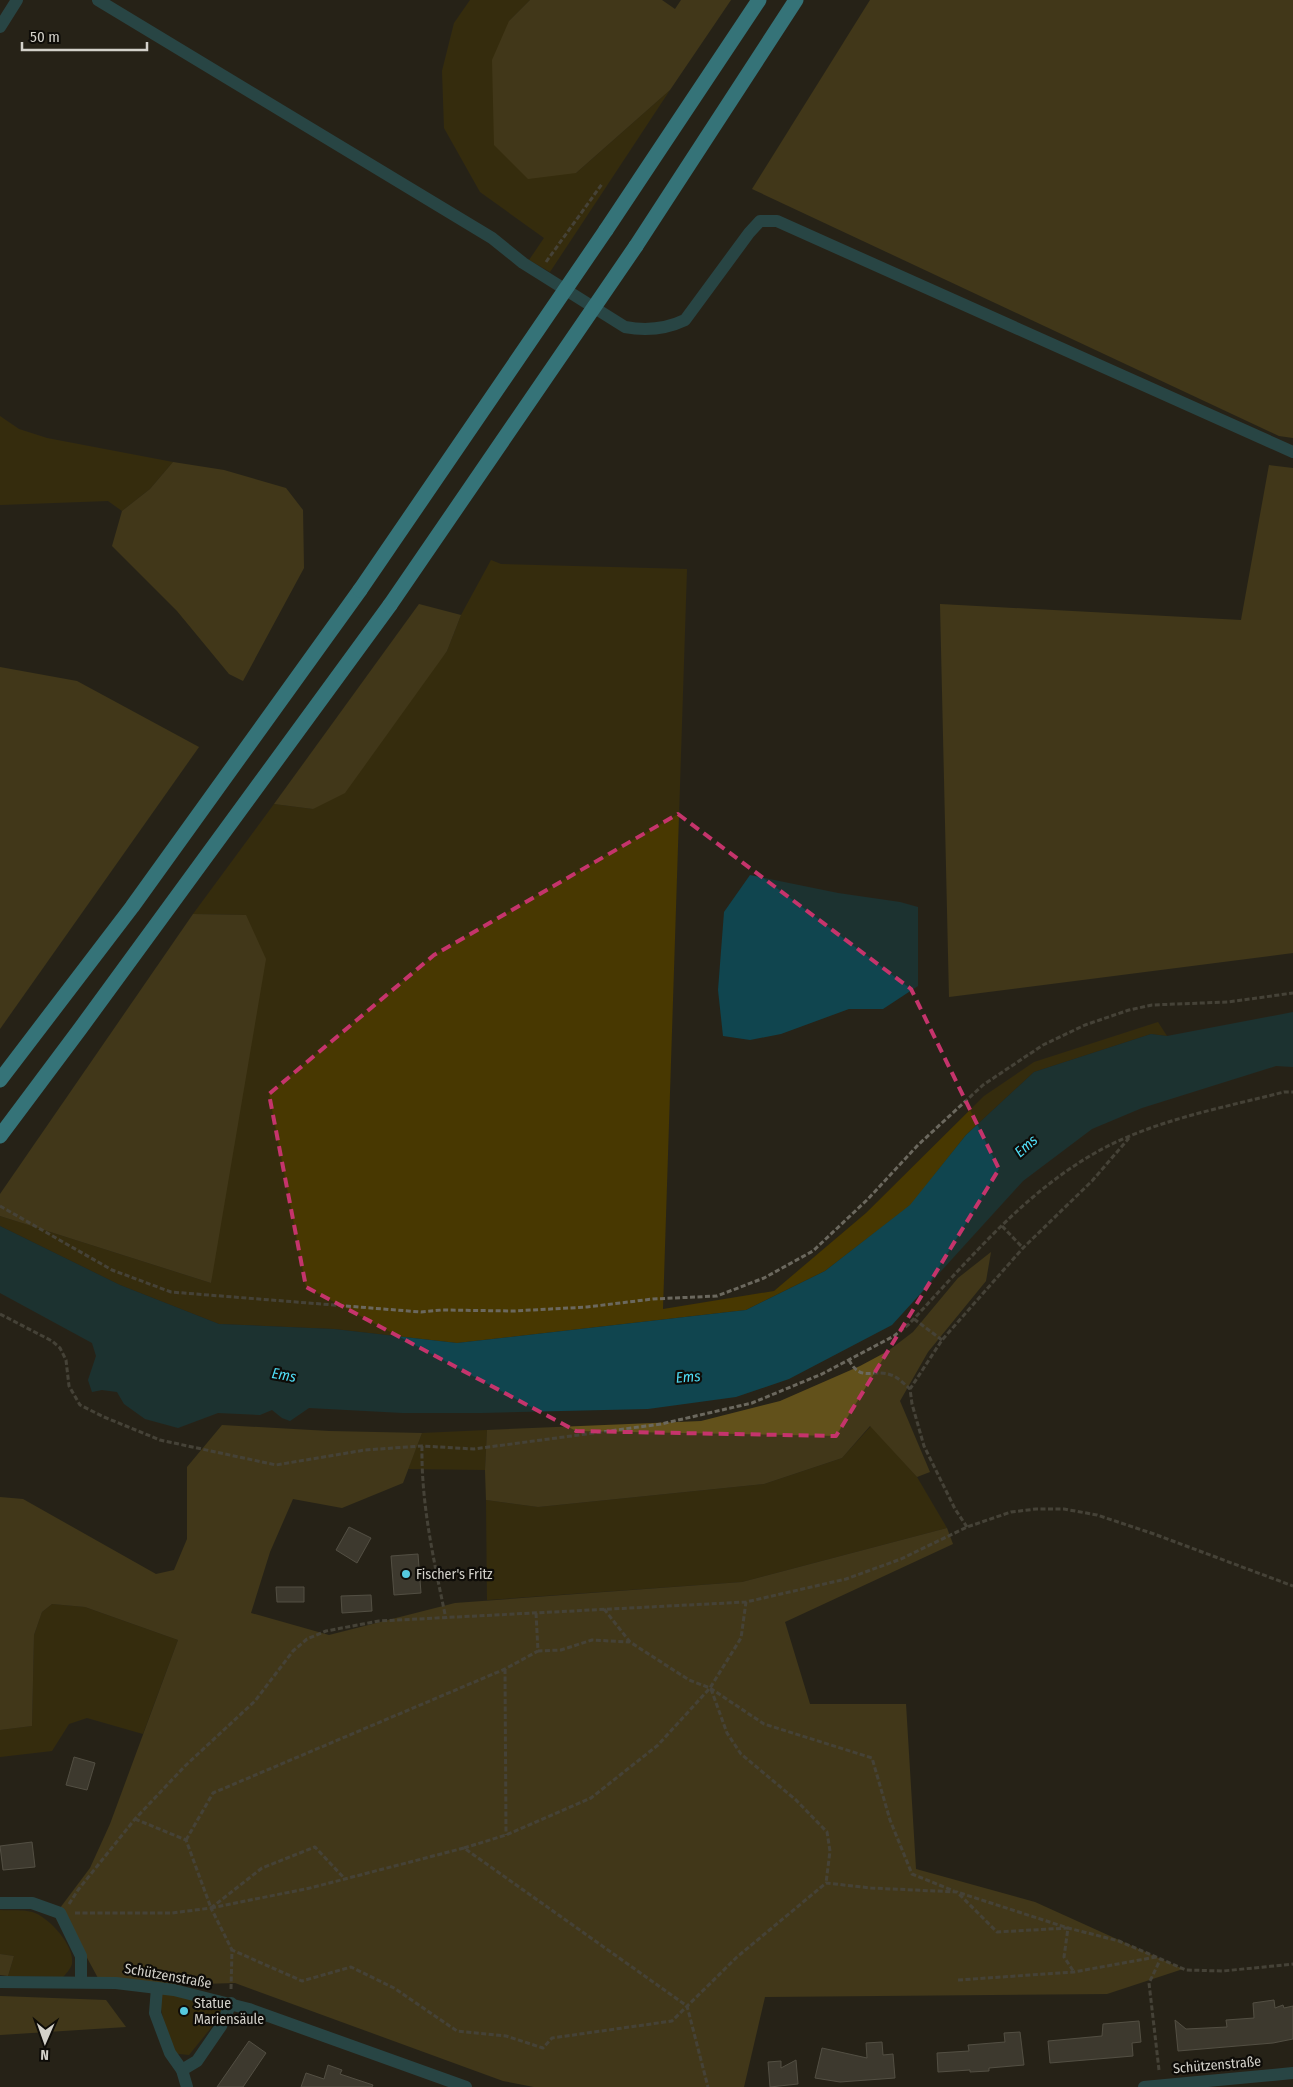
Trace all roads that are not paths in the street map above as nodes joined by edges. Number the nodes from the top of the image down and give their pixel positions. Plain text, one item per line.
1 (17, 0) edge
2 (98, 0) edge
3 (759, 0) edge
4 (796, 0) edge
5 (0, 27) edge
6 (1293, 452) edge
7 (0, 1080) edge
8 (0, 1136) edge
9 (0, 1903) edge
10 (0, 1982) edge
11 (81, 1982) junction
12 (157, 1988) junction
13 (231, 2003) junction
14 (182, 2070) junction
15 (1293, 2073) edge
16 (1201, 2084) edge
17 (187, 2087) edge
18 (466, 2087) edge
19 (1144, 2087) edge

1 - 5 street
2 - 6 street
3 - 7 highway, bridge
4 - 8 highway, bridge
9 - 11 street
10 - 11 street, Schützenstraße
11 - 12 street, Schützenstraße
12 - 13 street, Schützenstraße
12 - 14 street
13 - 14 street
13 - 18 street, Schützenstraße
14 - 17 street
15 - 16 street, Schützenstraße
16 - 19 street, Schützenstraße

